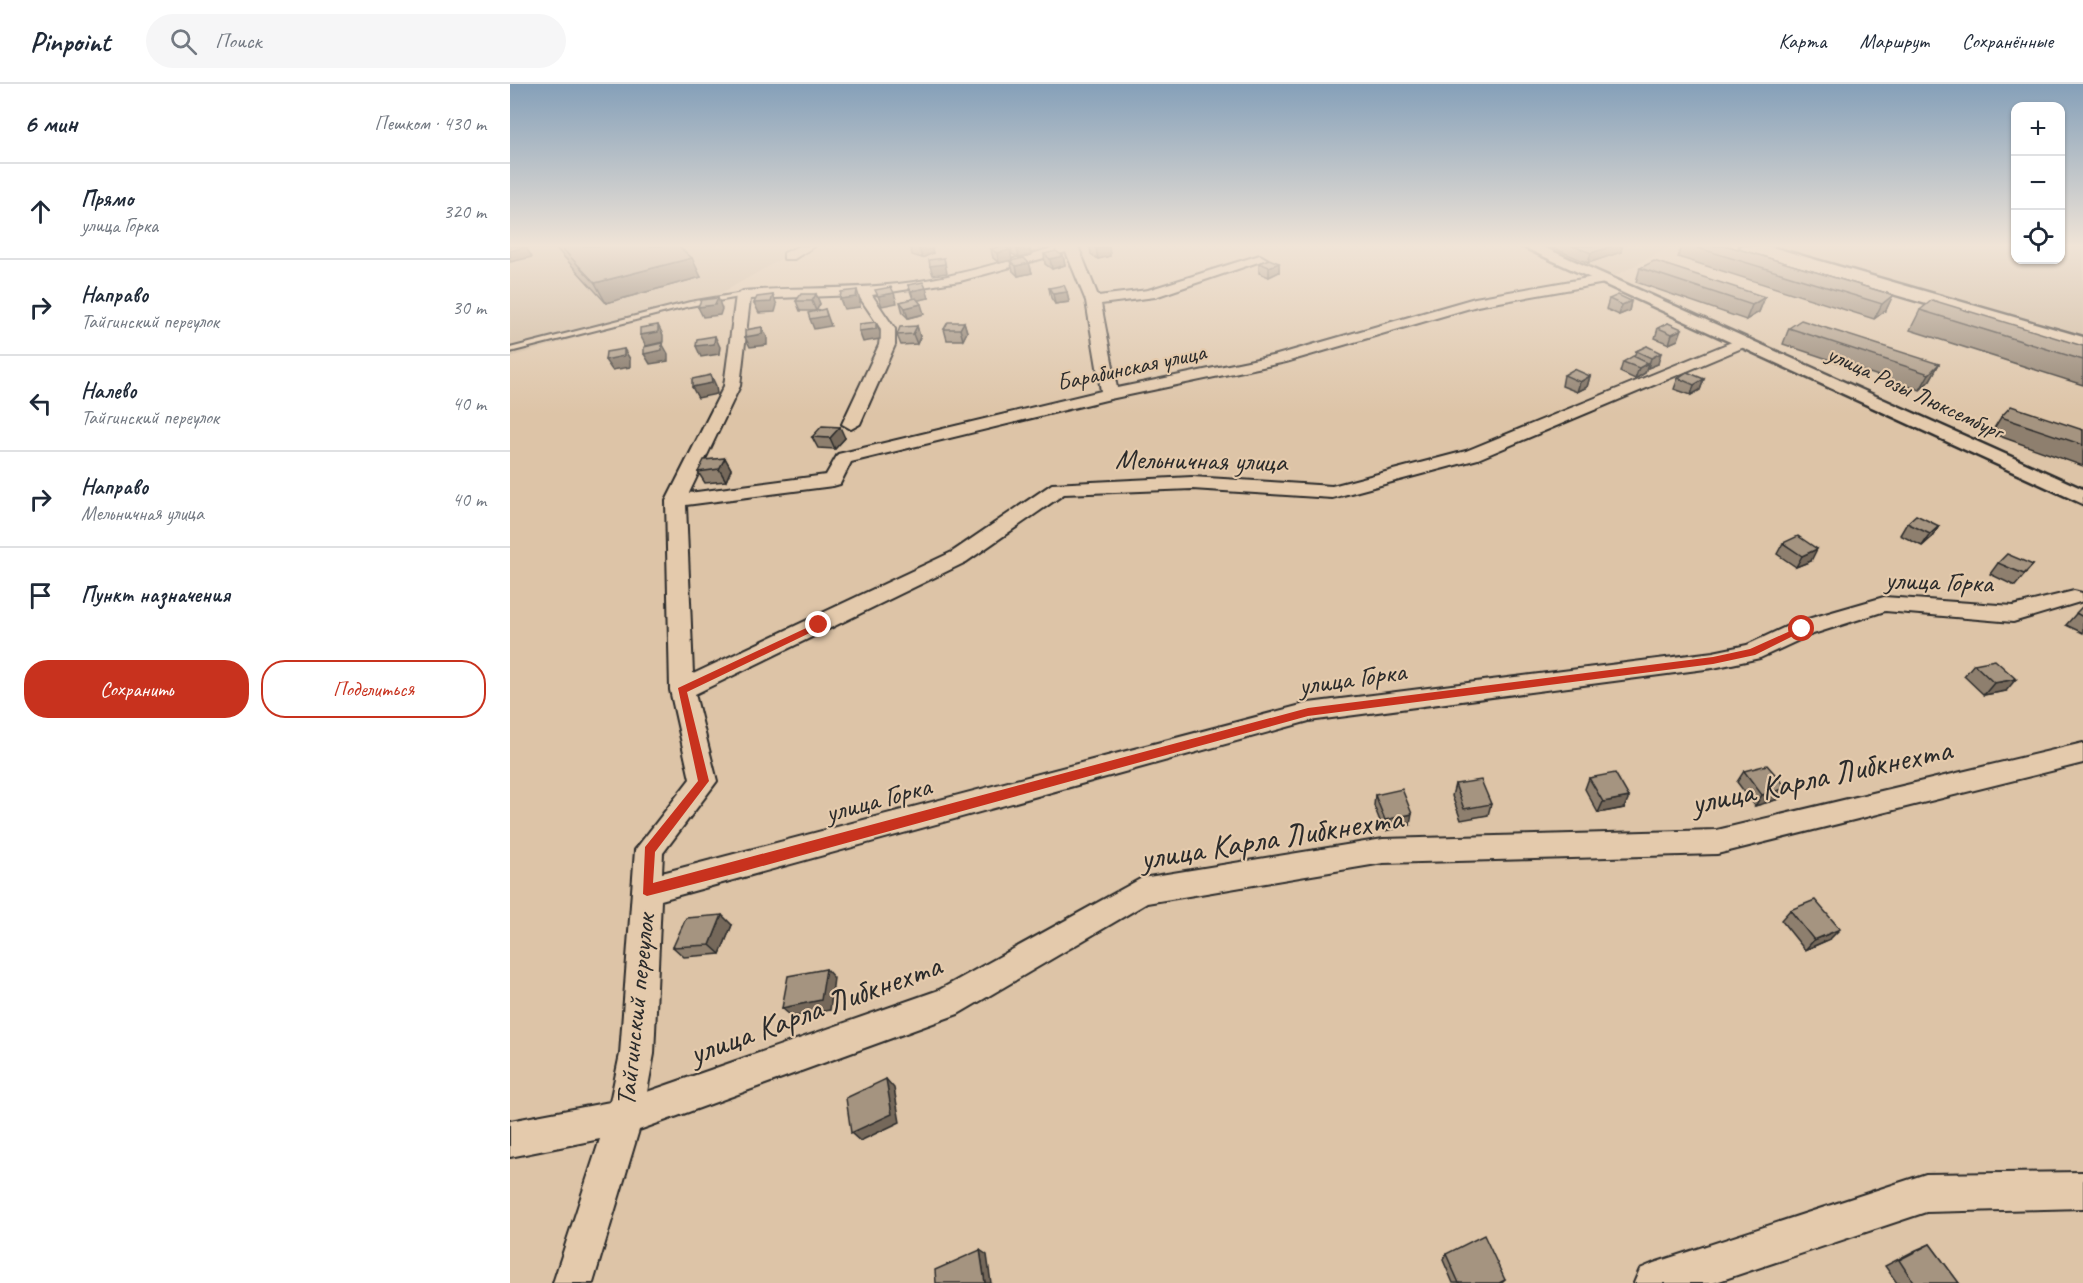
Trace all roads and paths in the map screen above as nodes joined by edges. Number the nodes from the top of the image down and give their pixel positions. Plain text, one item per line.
1 (1093, 301) edge
2 (702, 302) edge
3 (742, 302) edge
4 (868, 302) edge
5 (1475, 302) edge
6 (1656, 302) edge
7 (1940, 302) edge
8 (1744, 342) junction
9 (2083, 344) edge
10 (510, 350) edge
11 (1110, 394) junction
12 (851, 424) dead end
13 (2083, 497) edge
14 (676, 501) junction
15 (2074, 598) dead end
16 (682, 690) junction
17 (2083, 753) edge
18 (647, 890) junction
19 (625, 1117) junction
20 (510, 1139) edge
21 (2083, 1190) edge
22 (573, 1283) edge
23 (1654, 1283) edge

1 - 11 street
2 - 10 lane
3 - 14 street, Тайгинский переулок
4 - 12 street
5 - 11 street, Барабинская улица
6 - 8 street, улица Розы Люксембург
7 - 9 main road
8 - 13 street, улица Розы Люксембург
8 - 16 street, Мельничная улица
11 - 14 street, Барабинская улица
14 - 16 street, Тайгинский переулок
15 - 18 street, улица Горка
16 - 18 street, Тайгинский переулок
17 - 19 street, улица Карла Либкнехта
18 - 19 street, Тайгинский переулок
19 - 20 street, улица Карла Либкнехта
19 - 22 street, Тайгинский переулок
21 - 23 street

